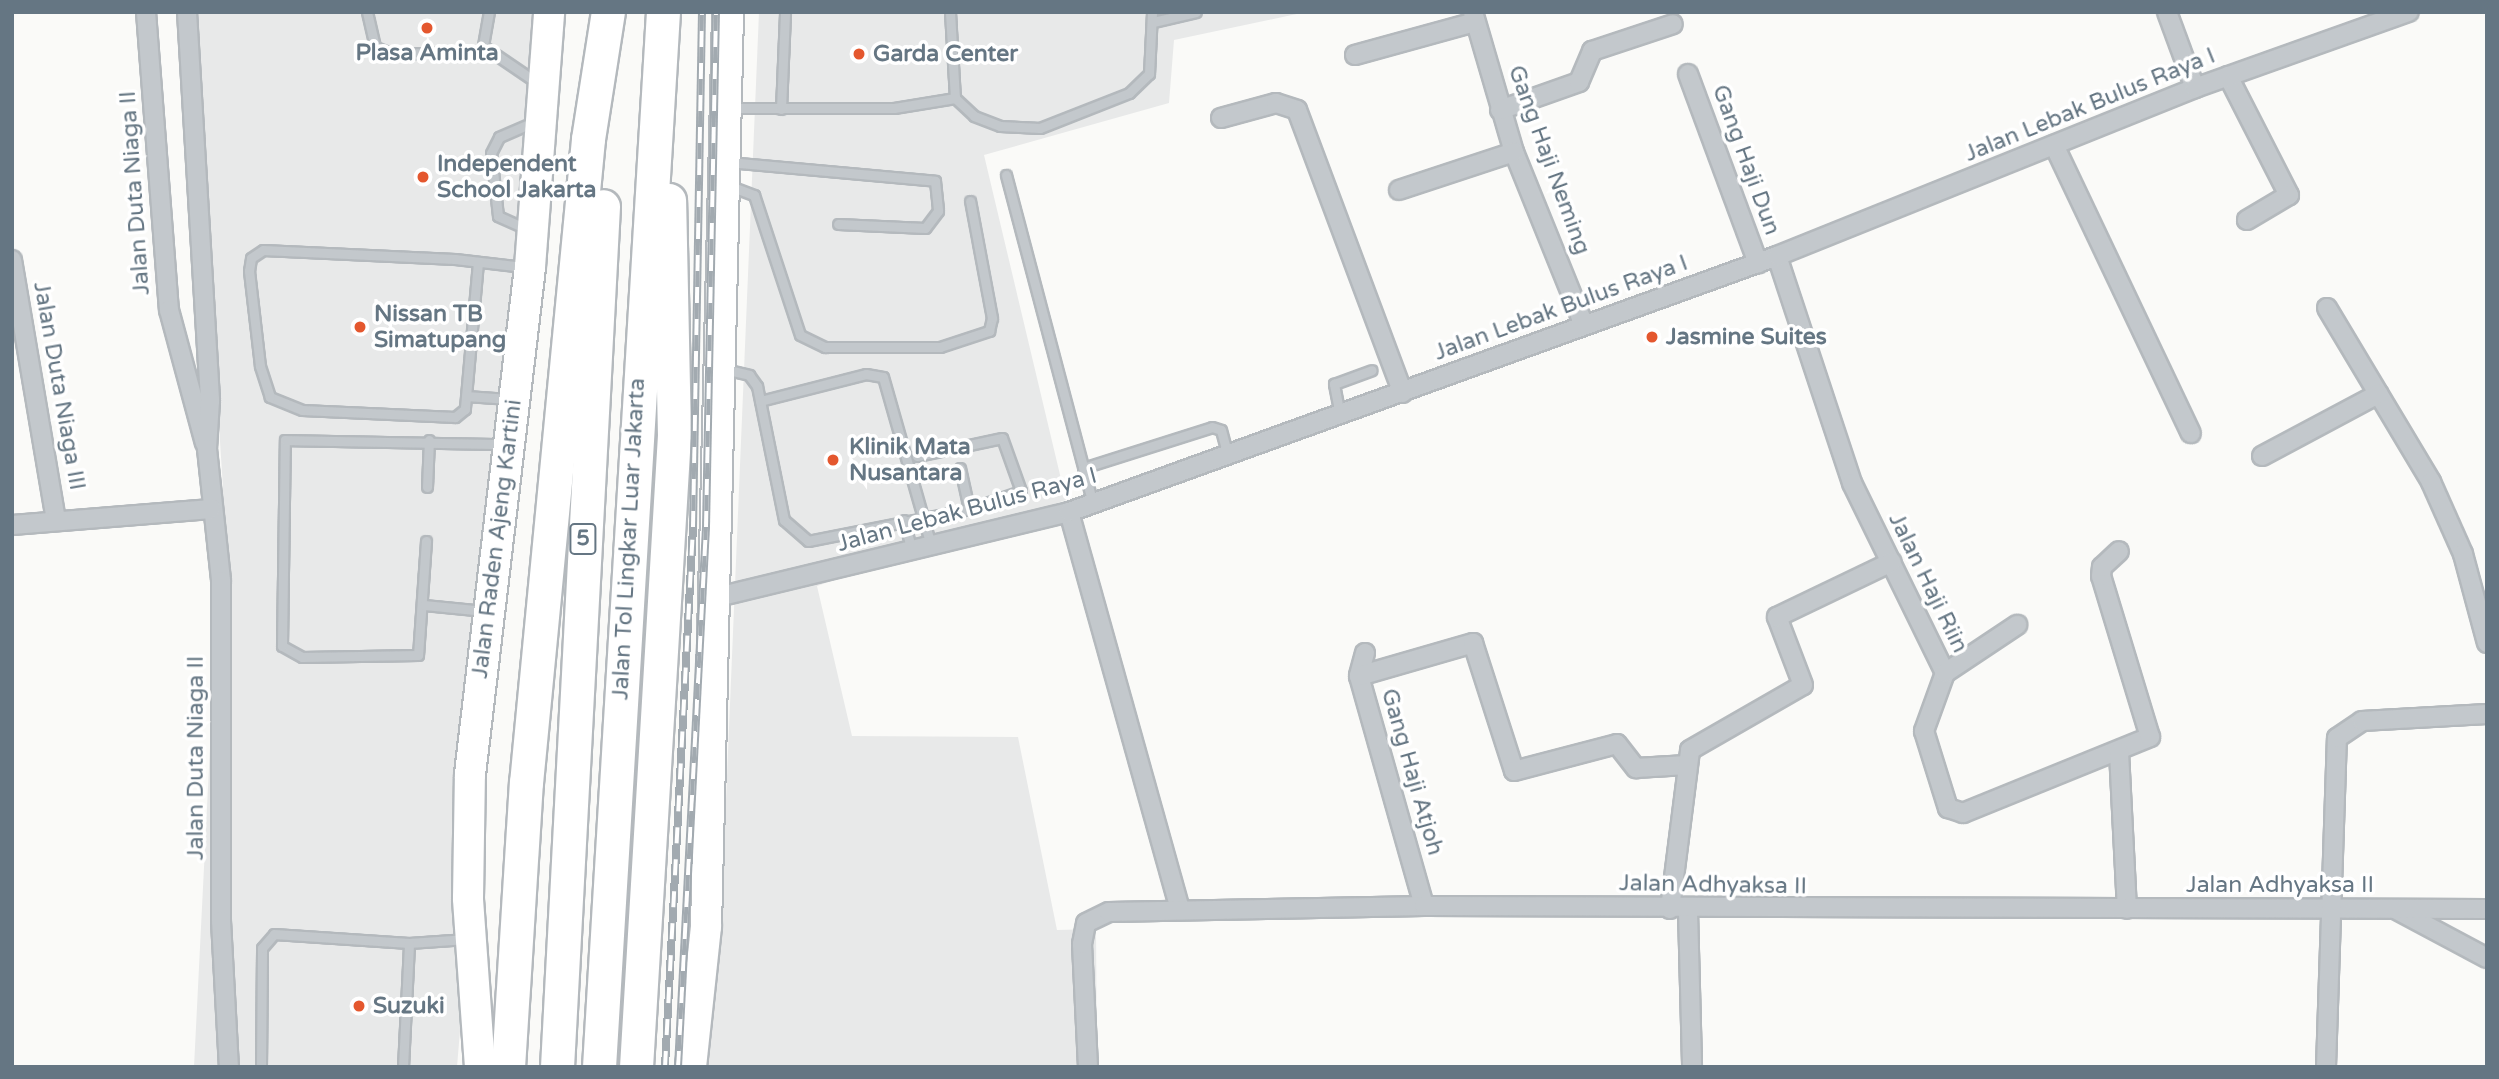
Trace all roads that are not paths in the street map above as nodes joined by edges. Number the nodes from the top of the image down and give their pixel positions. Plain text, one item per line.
1 (146, 12) edge
2 (187, 12) edge
3 (367, 12) edge
4 (489, 12) edge
5 (549, 12) edge
6 (610, 12) edge
7 (663, 12) edge
8 (728, 12) edge
9 (785, 12) edge
10 (950, 12) edge
11 (1196, 12) edge
12 (2167, 12) edge
13 (2409, 12) edge
14 (1152, 17) edge
15 (1474, 17) edge
16 (1673, 24) dead end
17 (486, 48) junction
18 (1355, 55) dead end
19 (1688, 74) dead end
20 (2228, 76) junction
21 (544, 87) junction
22 (2195, 88) junction
23 (955, 98) junction
24 (725, 107) junction
25 (781, 108) junction
26 (1500, 110) junction
27 (1221, 118) dead end
28 (541, 120) junction
29 (656, 140) junction
30 (2054, 145) junction
31 (1514, 152) junction
32 (724, 173) junction
33 (1006, 175) dead end
34 (1399, 190) dead end
35 (970, 201) dead end
36 (2247, 220) dead end
37 (838, 224) dead end
38 (534, 231) junction
39 (1777, 256) junction
40 (12, 260) edge
41 (478, 262) junction
42 (1758, 263) junction
43 (530, 267) junction
44 (2326, 308) dead end
45 (1583, 323) junction
46 (720, 369) junction
47 (1372, 370) dead end
48 (1403, 393) junction
49 (2378, 394) junction
50 (466, 396) junction
51 (516, 399) junction
52 (760, 401) junction
53 (1340, 416) junction
54 (2191, 433) dead end
55 (429, 440) junction
56 (509, 444) junction
57 (207, 449) junction
58 (917, 456) dead end
59 (1228, 456) junction
60 (2262, 456) dead end
61 (960, 468) dead end
62 (1083, 468) junction
63 (427, 487) dead end
64 (1093, 504) junction
65 (211, 509) junction
66 (969, 509) junction
67 (1069, 512) junction
68 (923, 519) junction
69 (57, 520) junction
70 (904, 520) junction
71 (12, 525) edge
72 (426, 541) dead end
73 (932, 547) junction
74 (2119, 551) dead end
75 (912, 552) junction
76 (1892, 562) junction
77 (714, 598) junction
78 (425, 605) junction
79 (485, 611) junction
80 (2017, 625) dead end
81 (2487, 643) edge
82 (1365, 653) dead end
83 (1945, 673) junction
84 (1359, 677) junction
85 (2487, 714) edge
86 (2119, 752) junction
87 (1688, 757) junction
88 (1424, 906) junction
89 (2127, 909) junction
90 (2397, 909) junction
91 (2487, 909) edge
92 (1180, 910) junction
93 (1679, 910) junction
94 (2333, 911) junction
95 (471, 939) junction
96 (409, 943) junction
97 (2487, 958) edge
98 (229, 1067) edge
99 (261, 1067) edge
100 (403, 1067) edge
101 (480, 1067) edge
102 (508, 1067) edge
103 (557, 1067) edge
104 (599, 1067) edge
105 (636, 1067) edge
106 (691, 1067) edge
107 (1088, 1067) edge
108 (1692, 1067) edge
109 (2326, 1067) edge

1 - 57 street, Jalan Duta Niaga II
2 - 57 street, Jalan Duta Niaga II
3 - 17 lane
4 - 17 lane
5 - 21 highway, Jalan Raden Ajeng Kartini
6 - 102 highway
6 - 103 highway, Jalan Tol Lingkar Luar Jakarta / 5
7 - 29 highway, Jalan Tol Lingkar Luar Jakarta / 5
8 - 24 highway
9 - 25 lane
10 - 23 lane
11 - 14 lane
12 - 22 street
13 - 20 street, Jalan Lebak Bulus Raya I
14 - 23 lane
15 - 18 street
15 - 26 street, Gang Haji Neming
16 - 26 street
17 - 21 lane
19 - 42 street, Gang Haji Dun
20 - 22 street, Jalan Lebak Bulus Raya I
20 - 36 street
21 - 28 highway, Jalan Raden Ajeng Kartini
22 - 30 street, Jalan Lebak Bulus Raya I
23 - 25 lane
24 - 25 lane
24 - 32 highway
26 - 31 street, Gang Haji Neming
27 - 48 street
28 - 38 highway, Jalan Raden Ajeng Kartini
28 - 38 lane
29 - 104 highway, Jalan Tol Lingkar Luar Jakarta / 5
29 - 105 highway
30 - 39 street, Jalan Lebak Bulus Raya I
30 - 54 street
31 - 34 street
31 - 45 street, Gang Haji Neming
32 - 35 lane
32 - 37 lane
32 - 46 highway
33 - 62 lane
38 - 43 highway, Jalan Raden Ajeng Kartini
39 - 42 street, Jalan Lebak Bulus Raya I
39 - 76 street, Jalan Haji Riin
40 - 69 street, Jalan Duta Niaga III
41 - 43 lane
41 - 50 lane
41 - 50 lane
42 - 45 street, Jalan Lebak Bulus Raya I
43 - 51 highway, Jalan Raden Ajeng Kartini
44 - 49 street
45 - 48 street, Jalan Lebak Bulus Raya I
46 - 52 lane
46 - 77 highway
47 - 53 lane
48 - 53 street, Jalan Lebak Bulus Raya I
49 - 60 street
49 - 81 street
50 - 51 lane
51 - 56 highway, Jalan Raden Ajeng Kartini
52 - 68 lane
52 - 70 lane
53 - 59 street, Jalan Lebak Bulus Raya I
55 - 56 lane
55 - 63 lane
55 - 78 lane
56 - 79 highway, Jalan Raden Ajeng Kartini
57 - 65 street, Jalan Duta Niaga II
58 - 66 lane
59 - 62 lane
59 - 64 street, Jalan Lebak Bulus Raya I
61 - 66 lane
62 - 64 lane
64 - 67 street, Jalan Lebak Bulus Raya I
65 - 69 street
65 - 98 street, Jalan Duta Niaga II
66 - 68 lane
67 - 73 street, Jalan Lebak Bulus Raya I
67 - 92 street
68 - 70 lane
68 - 73 lane
69 - 71 street
70 - 75 lane
72 - 78 lane
73 - 75 street, Jalan Lebak Bulus Raya I
74 - 86 street
75 - 77 street, Jalan Lebak Bulus Raya I
76 - 83 street, Jalan Haji Riin
76 - 87 street
77 - 106 highway
78 - 79 lane
79 - 95 highway, Jalan Raden Ajeng Kartini
80 - 83 street
82 - 84 street, Gang Haji Atjoh
83 - 86 street, Jalan Haji Riin
84 - 87 street
84 - 88 street, Gang Haji Atjoh
85 - 94 street
86 - 89 street
87 - 93 street
88 - 92 street, Jalan Adhyaksa II
88 - 93 street, Jalan Adhyaksa II
89 - 93 street, Jalan Adhyaksa II
89 - 94 street, Jalan Adhyaksa II
90 - 91 street, Jalan Adhyaksa II
90 - 94 street, Jalan Adhyaksa II
90 - 97 street
92 - 107 street, Jalan Adhyaksa II
93 - 108 street
94 - 109 street
95 - 96 lane
95 - 101 highway, Jalan Raden Ajeng Kartini
96 - 99 lane
96 - 100 lane

